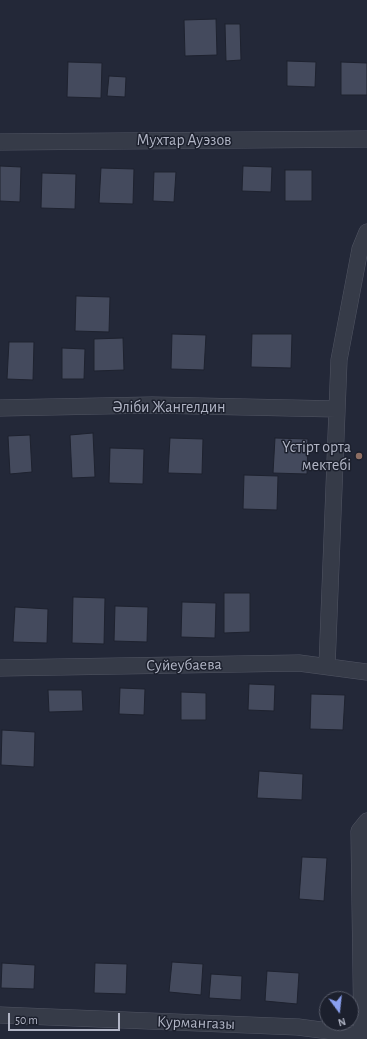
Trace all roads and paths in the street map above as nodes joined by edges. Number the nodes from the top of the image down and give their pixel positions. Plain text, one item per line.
1 (367, 139) edge
2 (0, 142) edge
3 (367, 232) edge
4 (0, 408) edge
5 (337, 408) junction
6 (327, 666) junction
7 (0, 668) edge
8 (367, 672) edge
9 (367, 821) edge
10 (0, 1015) edge
11 (364, 1037) edge

1 - 2 street, Мухтар Ауэзов
3 - 5 street
4 - 5 street, Әліби Жангелдин
5 - 6 street
6 - 7 street, Суйеубаева
6 - 8 street, Суйеубаева
9 - 11 street
10 - 11 street, Курмангазы

